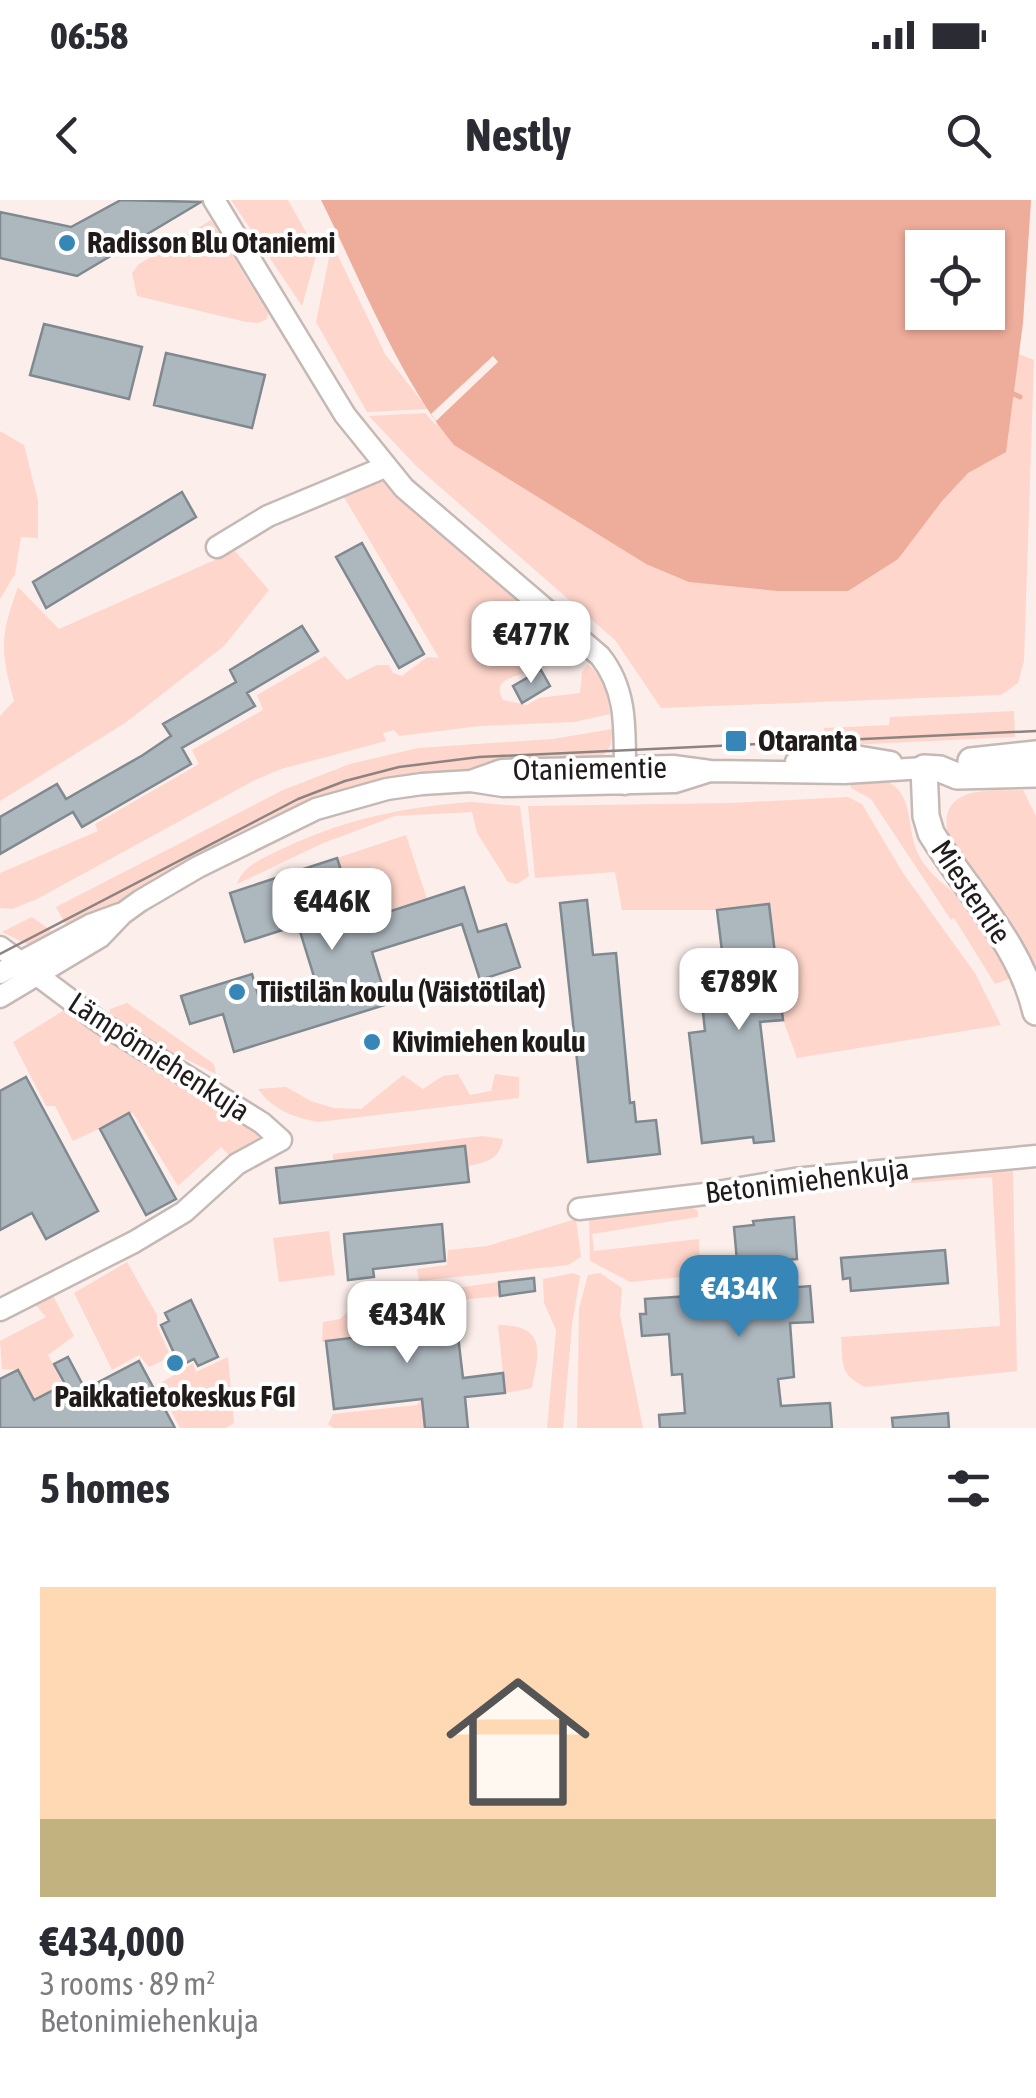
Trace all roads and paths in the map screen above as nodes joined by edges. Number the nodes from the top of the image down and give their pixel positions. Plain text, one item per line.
1 (214, 200) edge
2 (385, 467) junction
3 (217, 547) dead end
4 (1036, 754) edge
5 (932, 768) junction
6 (1036, 774) edge
7 (625, 775) junction
8 (122, 914) junction
9 (0, 947) edge
10 (9, 968) edge
11 (36, 976) junction
12 (0, 996) edge
13 (1036, 1012) edge
14 (1036, 1156) edge
15 (579, 1210) dead end
16 (0, 1310) edge

1 - 2 street
2 - 3 street
2 - 7 street
4 - 5 main road, Otaniementie
5 - 6 main road, Otaniementie
5 - 7 street, Otaniementie
5 - 13 main road, Miestentie
7 - 8 street, Otaniementie
8 - 10 street, Otaniementie
8 - 11 street, Otaniementie
9 - 10 street, Lämpömiehenkuja
10 - 11 street, Lämpömiehenkuja
11 - 12 street, Otaniementie
11 - 16 street, Lämpömiehenkuja
14 - 15 street, Betonimiehenkuja

